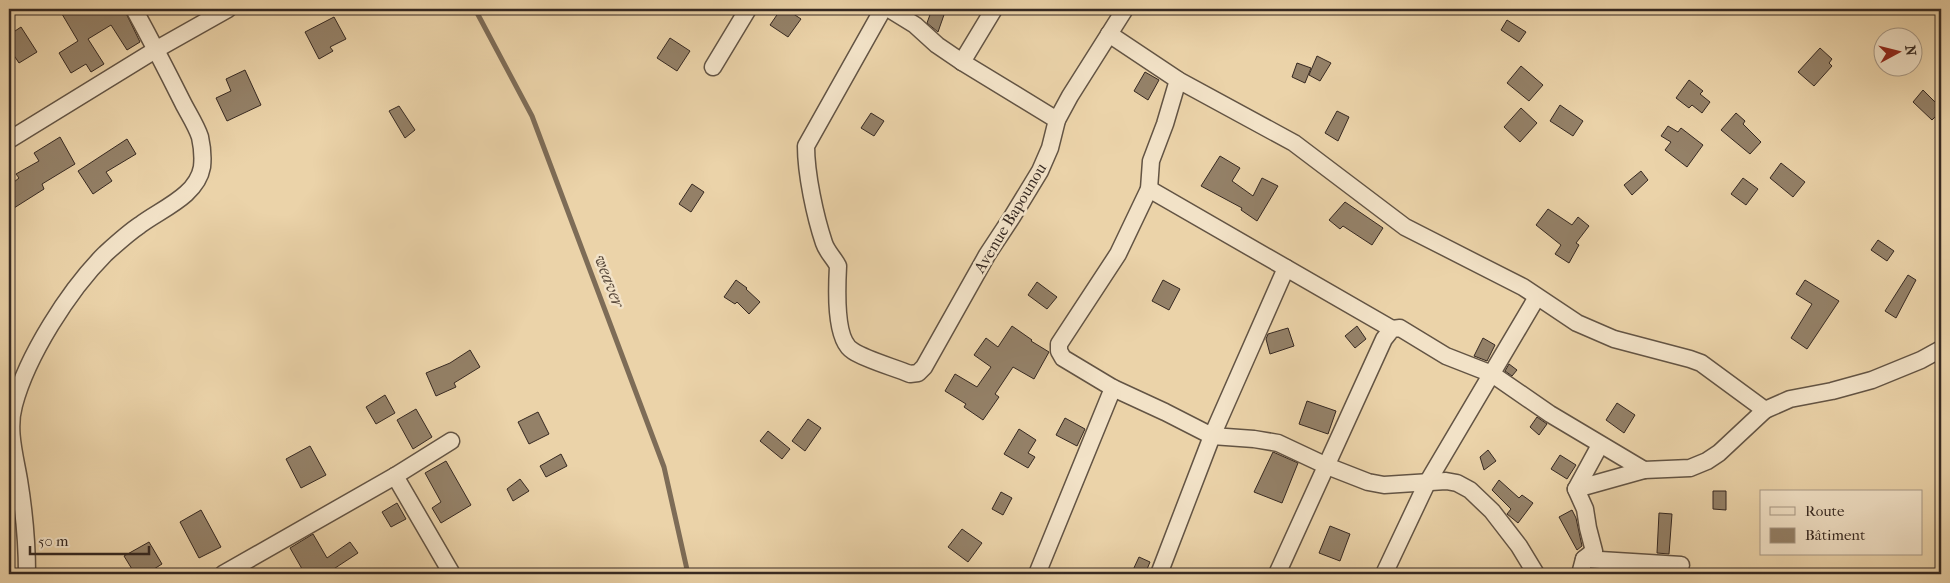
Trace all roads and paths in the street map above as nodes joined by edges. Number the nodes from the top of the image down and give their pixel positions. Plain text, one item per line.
1 (134, 9) edge
2 (228, 9) edge
3 (748, 9) edge
4 (883, 9) edge
5 (889, 9) edge
6 (994, 9) edge
7 (1125, 9) edge
8 (1109, 34) junction
9 (157, 49) junction
10 (962, 62) junction
11 (713, 67) dead end
12 (1178, 80) junction
13 (1057, 120) junction
14 (9, 140) edge
15 (1149, 189) junction
16 (1286, 268) junction
17 (1537, 298) junction
18 (1392, 329) junction
19 (1941, 349) edge
20 (1492, 374) junction
21 (1113, 388) junction
22 (1765, 410) junction
23 (1212, 436) junction
24 (452, 441) dead end
25 (1600, 445) junction
26 (1327, 466) junction
27 (1644, 470) junction
28 (396, 476) junction
29 (1427, 482) junction
30 (1576, 489) junction
31 (1682, 564) dead end
32 (1582, 567) edge
33 (446, 572) edge
34 (27, 574) edge
35 (223, 574) edge
36 (1037, 574) edge
37 (1159, 574) edge
38 (1277, 574) edge
39 (1384, 574) edge
40 (1536, 574) edge

1 - 9 street
2 - 9 street
3 - 11 street
4 - 13 street, Avenue Bapounou
5 - 10 street
6 - 10 street
7 - 8 street, Avenue Bapounou
8 - 12 street
8 - 13 street, Avenue Bapounou
9 - 14 street
9 - 34 street
10 - 13 street
12 - 15 street
12 - 17 street
15 - 16 street
15 - 21 street
16 - 18 street
16 - 23 street
17 - 20 street
17 - 22 street
18 - 20 street
18 - 26 street
19 - 22 street
20 - 25 street
20 - 29 street
21 - 23 street
21 - 36 street
22 - 27 street
23 - 26 street
23 - 37 street
24 - 28 street
25 - 27 street
25 - 30 street
26 - 29 street
26 - 38 street
27 - 30 street
28 - 33 street
28 - 35 street
29 - 39 street
29 - 40 street
30 - 32 street
31 - 32 street

